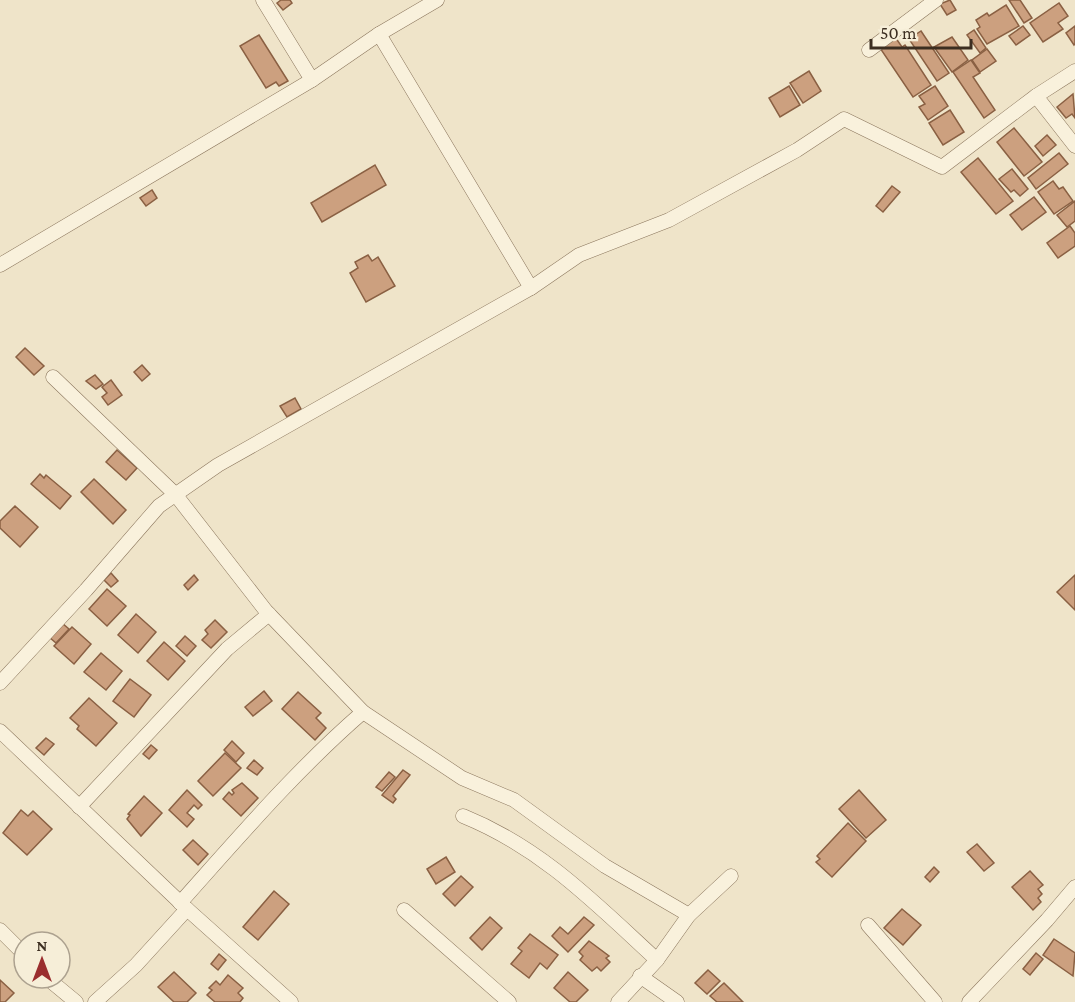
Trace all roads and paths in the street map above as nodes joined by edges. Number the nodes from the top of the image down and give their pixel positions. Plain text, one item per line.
1 (263, 0) edge
2 (437, 0) edge
3 (936, 0) edge
4 (379, 34) junction
5 (869, 50) dead end
6 (1075, 71) edge
7 (312, 80) junction
8 (1036, 96) junction
9 (1075, 146) edge
10 (0, 265) edge
11 (531, 288) junction
12 (53, 377) dead end
13 (175, 494) junction
14 (269, 614) junction
15 (0, 683) edge
16 (363, 712) junction
17 (0, 732) edge
18 (79, 807) junction
19 (463, 816) dead end
20 (731, 876) dead end
21 (1075, 887) edge
22 (184, 906) junction
23 (404, 910) dead end
24 (689, 915) junction
25 (868, 926) dead end
26 (0, 930) edge
27 (12, 942) edge
28 (657, 960) junction
29 (640, 976) junction
30 (62, 990) edge
31 (285, 1000) edge
32 (76, 1002) edge
33 (95, 1002) edge
34 (509, 1002) edge
35 (618, 1002) edge
36 (677, 1002) edge
37 (935, 1002) edge
38 (969, 1002) edge

1 - 7 street
2 - 4 street
3 - 5 street
4 - 7 street
4 - 11 street
6 - 8 street
7 - 10 street
8 - 9 street
8 - 11 street
11 - 13 street
12 - 13 street
13 - 14 street
13 - 15 street
14 - 16 street
14 - 18 street
16 - 22 street
16 - 24 street
17 - 18 street
18 - 22 street
19 - 28 street
20 - 24 street
21 - 38 street
22 - 31 street
22 - 33 street
23 - 34 street
24 - 28 street
25 - 37 street
26 - 27 street
28 - 29 street
29 - 35 street
29 - 36 street
30 - 32 street

